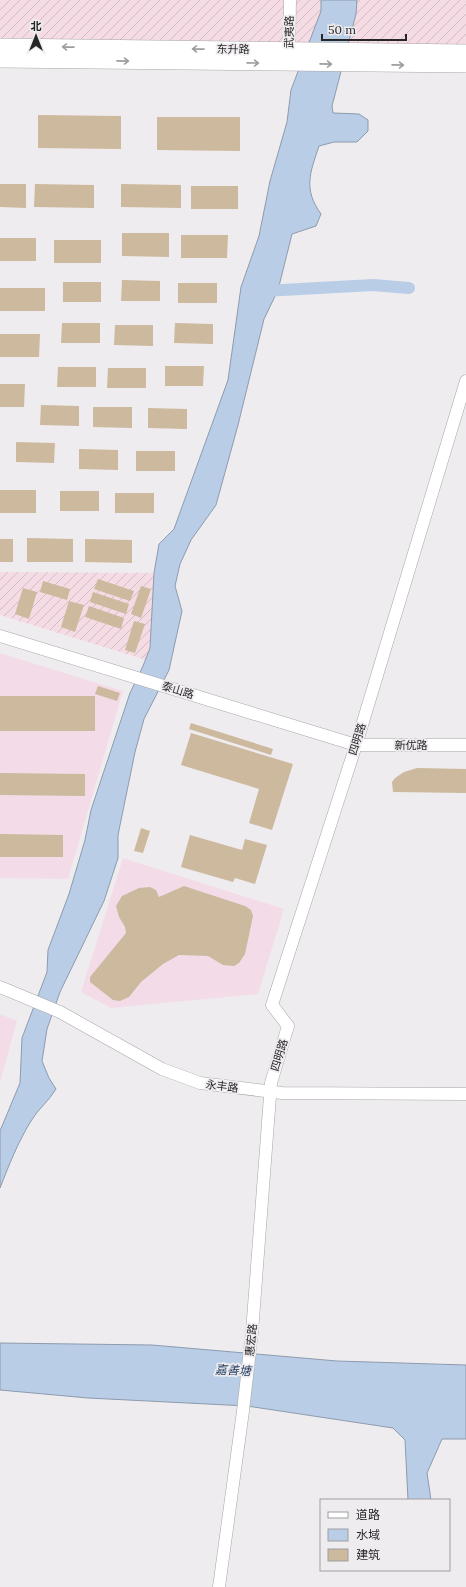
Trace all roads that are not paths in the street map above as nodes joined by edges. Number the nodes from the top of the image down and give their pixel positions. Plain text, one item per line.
1 (290, 0) edge
2 (0, 46) edge
3 (466, 52) edge
4 (291, 57) junction
5 (359, 58) junction
6 (0, 60) edge
7 (466, 65) edge
8 (466, 381) edge
9 (0, 636) edge
10 (356, 744) junction
11 (466, 745) edge
12 (0, 987) edge
13 (270, 1091) junction
14 (466, 1094) edge
15 (219, 1587) edge

1 - 4 street, 武夷路
4 -> 2 main road, 东升路
3 - 5 main road, 东升路
4 - 5 main road, 东升路
6 -> 4 main road, 东升路
5 -> 7 main road, 东升路
8 - 10 street, 四明路
9 - 10 street, 泰山路
10 - 11 street, 新优路
10 - 13 street, 四明路
12 - 13 street, 永丰路
13 - 14 street, 永丰路
13 - 15 street, 惠宏路

